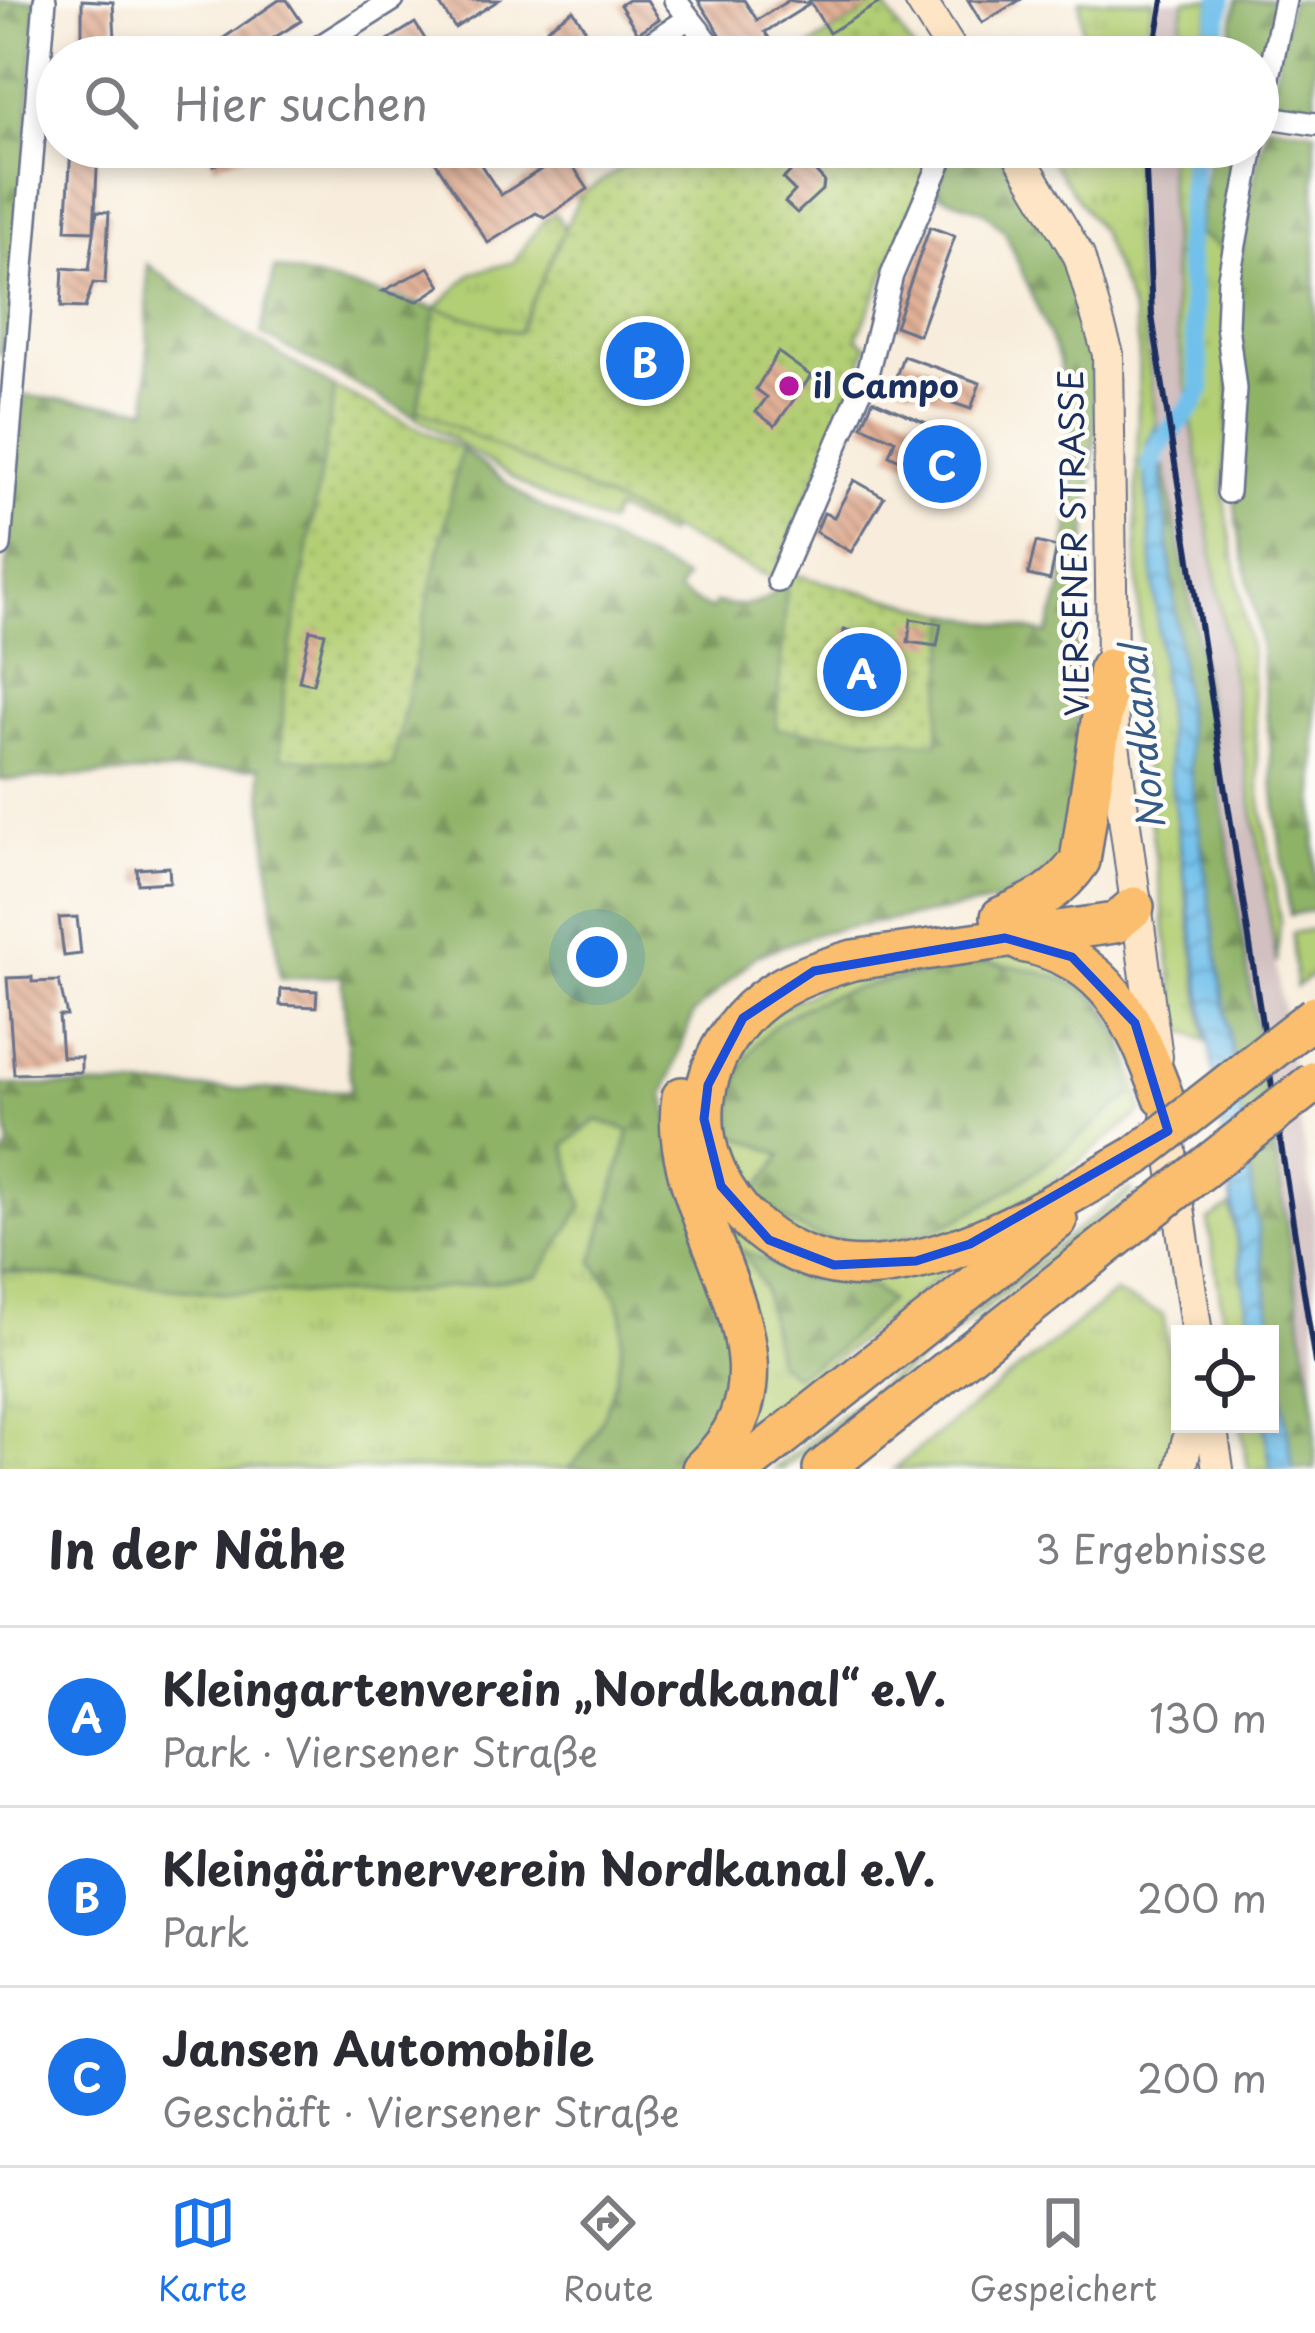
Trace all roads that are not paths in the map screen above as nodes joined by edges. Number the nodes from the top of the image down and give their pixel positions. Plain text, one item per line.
1 (45, 0) edge
2 (393, 0) edge
3 (920, 0) edge
4 (1285, 0) edge
5 (682, 10) edge
6 (46, 36) edge
7 (336, 36) edge
8 (653, 36) edge
9 (706, 36) edge
10 (943, 36) edge
11 (1278, 36) edge
12 (1279, 123) edge
13 (1315, 124) edge
14 (41, 168) edge
15 (938, 168) edge
16 (1027, 168) edge
17 (1249, 168) edge
18 (1228, 491) dead end
19 (0, 546) edge
20 (778, 581) dead end
21 (1109, 669) junction
22 (1133, 908) junction
23 (1003, 927) junction
24 (1315, 1016) edge
25 (1315, 1081) edge
26 (1163, 1096) junction
27 (1136, 1156) junction
28 (1195, 1325) edge
29 (1189, 1433) edge
30 (1212, 1433) edge
31 (702, 1469) edge
32 (741, 1469) edge
33 (823, 1469) edge
34 (1181, 1469) edge
35 (1218, 1469) edge

1 - 6 street
2 - 7 street
3 - 10 main road
4 - 11 street
5 - 8 street
5 - 9 street
12 - 13 street
14 - 19 street
15 - 20 street
16 - 21 main road, VIERSENER STRASSE
17 - 18 street
21 - 22 main road, VIERSENER STRASSE
21 - 23 highway
22 - 23 highway
22 - 26 main road, VIERSENER STRASSE
23 - 26 highway
23 - 27 highway
23 - 31 highway
24 - 27 highway, bridge
25 - 33 highway, bridge
26 - 28 main road, VIERSENER STRASSE
27 - 32 highway
29 - 34 main road
30 - 35 main road

